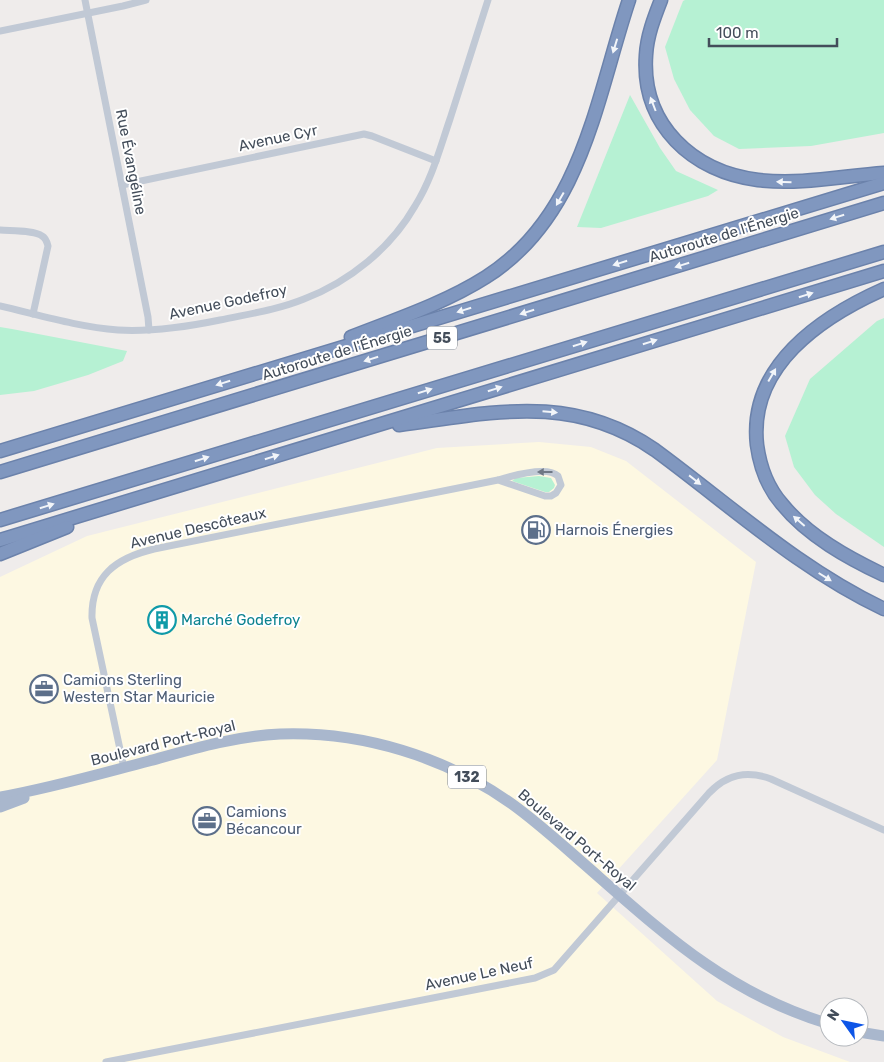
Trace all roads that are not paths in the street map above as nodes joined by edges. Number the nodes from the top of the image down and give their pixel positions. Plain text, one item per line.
1 (85, 0) edge
2 (146, 0) edge
3 (488, 0) edge
4 (629, 0) edge
5 (661, 0) edge
6 (88, 14) junction
7 (0, 31) edge
8 (436, 162) junction
9 (884, 172) edge
10 (884, 183) edge
11 (122, 185) junction
12 (884, 203) edge
13 (0, 230) edge
14 (884, 252) edge
15 (884, 271) edge
16 (884, 289) edge
17 (0, 306) edge
18 (33, 314) junction
19 (149, 330) junction
20 (270, 369) junction
21 (364, 429) junction
22 (53, 435) junction
23 (0, 442) edge
24 (0, 451) edge
25 (0, 472) edge
26 (498, 480) junction
27 (124, 502) junction
28 (0, 520) edge
29 (0, 540) edge
30 (0, 554) edge
31 (884, 576) edge
32 (884, 609) edge
33 (124, 768) junction
34 (49, 788) junction
35 (0, 797) edge
36 (0, 807) edge
37 (884, 830) edge
38 (620, 896) junction
39 (819, 1020) edge
40 (869, 1034) edge
41 (884, 1036) edge
42 (106, 1062) edge

1 - 6 street, Rue Évangéline
2 - 6 street
3 - 8 street, Avenue Godefroy
4 -> 20 highway
9 -> 5 highway
6 - 7 street
6 - 11 street, Rue Évangéline
8 - 11 street, Avenue Cyr
8 - 19 street, Avenue Godefroy
10 -> 20 highway
11 - 19 street, Rue Évangéline
12 -> 25 highway, Autoroute de l'Énergie / 55
13 - 18 street
28 -> 14 highway
21 -> 15 highway
31 -> 16 highway
17 - 18 street, Avenue Godefroy
18 - 19 street, Avenue Godefroy
20 -> 22 highway
27 -> 21 highway
21 -> 32 highway
22 - 23 highway
22 - 24 highway
26 -> 26 street, Avenue Descôteaux
26 - 33 street, Avenue Descôteaux
27 - 29 highway
27 - 30 highway
33 - 34 main road, Boulevard Port-Royal / 132
33 - 38 main road, Boulevard Port-Royal / 132
34 - 35 main road, Boulevard Port-Royal / 132
34 - 36 main road, Boulevard Port-Royal / 132
37 - 38 street, Avenue Le Neuf
38 - 39 main road, Boulevard Port-Royal / 132
38 - 42 street, Avenue Le Neuf
40 - 41 main road

